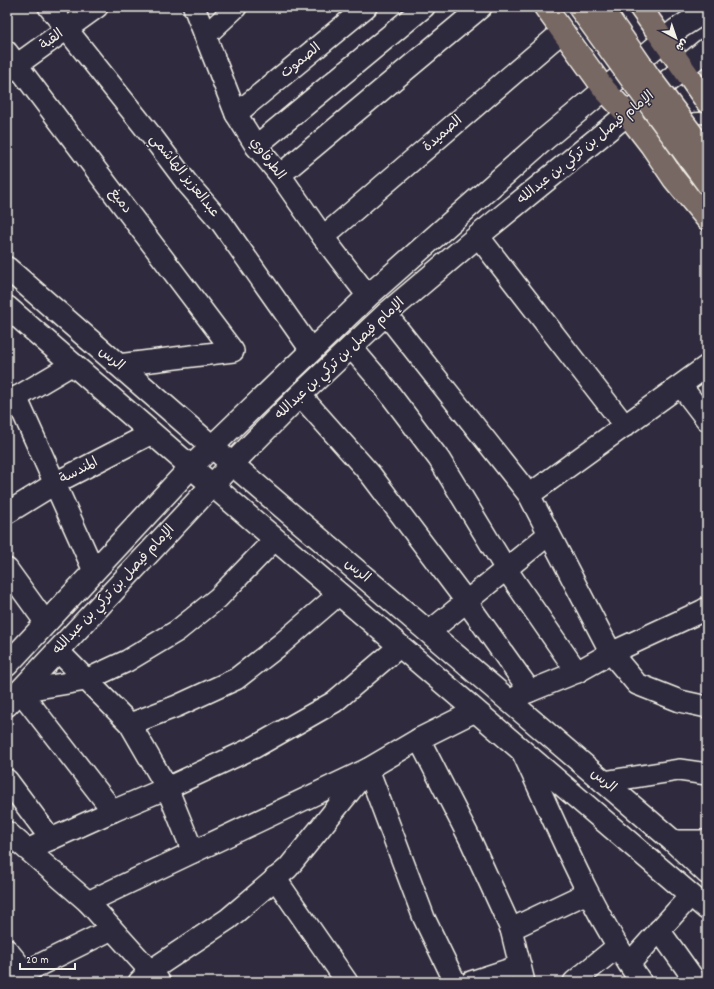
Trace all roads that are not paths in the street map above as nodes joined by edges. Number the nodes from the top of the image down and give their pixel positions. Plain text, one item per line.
1 (49, 7) edge
2 (97, 7) edge
3 (194, 7) edge
4 (236, 7) edge
5 (366, 7) edge
6 (424, 7) edge
7 (481, 7) edge
8 (545, 7) edge
9 (579, 7) edge
10 (602, 7) edge
11 (640, 7) edge
12 (707, 10) edge
13 (66, 29) junction
14 (563, 31) junction
15 (205, 36) junction
16 (664, 40) junction
17 (707, 49) edge
18 (10, 63) edge
19 (683, 68) junction
20 (604, 90) junction
21 (707, 102) edge
22 (236, 114) junction
23 (627, 114) junction
24 (707, 119) edge
25 (256, 146) junction
26 (707, 154) edge
27 (280, 175) junction
28 (674, 179) junction
29 (707, 183) edge
30 (707, 219) edge
31 (323, 236) junction
32 (478, 236) junction
33 (7, 268) edge
34 (368, 296) junction
35 (7, 307) edge
36 (386, 314) junction
37 (351, 347) junction
38 (312, 350) junction
39 (73, 364) junction
40 (118, 365) junction
41 (707, 366) edge
42 (681, 386) junction
43 (300, 395) junction
44 (12, 400) edge
45 (707, 420) edge
46 (625, 426) junction
47 (152, 433) junction
48 (212, 446) junction
49 (232, 464) junction
50 (191, 467) junction
51 (54, 484) junction
52 (212, 485) junction
53 (529, 495) junction
54 (7, 513) edge
55 (549, 534) junction
56 (275, 539) junction
57 (7, 569) edge
58 (506, 569) junction
59 (94, 572) junction
60 (340, 594) junction
61 (466, 601) junction
62 (707, 608) edge
63 (46, 623) junction
64 (429, 632) junction
65 (400, 646) junction
66 (58, 651) junction
67 (611, 653) junction
68 (7, 665) edge
69 (577, 672) junction
70 (86, 680) junction
71 (530, 691) junction
72 (13, 698) edge
73 (508, 700) junction
74 (707, 707) edge
75 (475, 710) junction
76 (130, 724) junction
77 (419, 739) junction
78 (522, 751) junction
79 (368, 770) junction
80 (707, 774) edge
81 (7, 780) edge
82 (603, 782) junction
83 (167, 788) junction
84 (113, 810) junction
85 (7, 832) edge
86 (51, 839) junction
87 (707, 840) edge
88 (673, 841) junction
89 (29, 849) junction
90 (194, 852) junction
91 (707, 872) edge
92 (275, 878) junction
93 (587, 892) junction
94 (88, 902) junction
95 (699, 902) edge
96 (511, 928) junction
97 (112, 929) junction
98 (659, 930) junction
99 (618, 946) junction
100 (7, 950) edge
101 (629, 964) junction
102 (522, 974) edge
103 (16, 977) edge
104 (149, 978) edge
105 (347, 982) edge
106 (455, 982) edge
107 (471, 982) edge
108 (574, 982) edge
109 (642, 982) edge
110 (696, 982) edge

1 - 13 street, عبدالعزيز الهاشمي
2 - 13 street, القبة
3 - 15 street, الطرفاوي
4 - 15 street
5 - 22 street, الصموت
6 - 25 street
7 - 27 street
8 - 14 main road
9 - 29 main road, bridge
10 - 26 main road, bridge
11 - 16 main road
12 - 16 main road, الإمام فيصل بن تركي بن عبدالله
13 - 18 street, القبة
13 - 38 street, عبدالعزيز الهاشمي
14 - 20 main road
14 - 31 street, الصميدة
15 - 22 street, الطرفاوي
16 - 19 main road
16 - 20 main road, الإمام فيصل بن تركي بن عبدالله
17 - 19 main road, الإمام فيصل بن تركي بن عبدالله
18 - 40 street, دميغ
19 - 21 main road
19 - 23 main road, الإمام فيصل بن تركي بن عبدالله
20 - 23 main road
20 - 34 main road, الإمام فيصل بن تركي بن عبدالله
22 - 25 street, الطرفاوي
23 - 28 main road
23 - 32 main road, الإمام فيصل بن تركي بن عبدالله
24 - 28 lane
25 - 27 street, الطرفاوي
27 - 31 street, الطرفاوي
28 - 30 main road
31 - 34 street, الطرفاوي
32 - 36 main road, الإمام فيصل بن تركي بن عبدالله
32 - 46 street
33 - 40 main road, الرس
34 - 38 main road, الإمام فيصل بن تركي بن عبدالله
35 - 39 main road, الرس
36 - 37 main road, الإمام فيصل بن تركي بن عبدالله
36 - 53 street
37 - 43 main road, الإمام فيصل بن تركي بن عبدالله
37 - 58 street
38 - 48 main road, الإمام فيصل بن تركي بن عبدالله
39 - 44 street
39 - 47 main road, الرس
40 - 48 main road, الرس
41 - 42 street
42 - 45 street
42 - 46 street
43 - 49 main road, الإمام فيصل بن تركي بن عبدالله
43 - 61 street
44 - 51 street
46 - 53 street
47 - 50 main road, الرس
47 - 51 street, المندسة
48 - 49 main road, الرس
48 - 50 main road, الإمام فيصل بن تركي بن عبدالله
49 - 52 main road, الإمام فيصل بن تركي بن عبدالله
49 - 64 main road, الرس
50 - 52 main road, الرس
50 - 59 main road, الإمام فيصل بن تركي بن عبدالله
51 - 54 street, المندسة
51 - 59 street
52 - 56 main road, الرس
52 - 66 main road, الإمام فيصل بن تركي بن عبدالله
53 - 55 street
55 - 58 street
55 - 67 street
56 - 60 main road, الرس
56 - 70 street
57 - 63 street
58 - 61 street
58 - 69 street
59 - 63 main road, الإمام فيصل بن تركي بن عبدالله
60 - 65 main road, الرس
60 - 76 street
61 - 64 street
61 - 71 street
62 - 67 street
63 - 68 main road, الإمام فيصل بن تركي بن عبدالله
64 - 73 main road, الرس
65 - 75 main road, الرس
65 - 83 street
66 - 70 street
66 - 72 main road, الإمام فيصل بن تركي بن عبدالله
67 - 69 street
67 - 74 street
69 - 71 street
70 - 72 street
70 - 76 street
71 - 73 street
72 - 84 street
73 - 82 main road, الرس
75 - 77 street
75 - 78 main road, الرس
76 - 83 street
77 - 79 street
77 - 96 street
78 - 93 street
78 - 95 main road, الرس
79 - 90 street
79 - 92 street
79 - 106 street
80 - 82 street
81 - 86 street
82 - 88 main road, الرس
83 - 84 street
83 - 90 street
84 - 86 street
85 - 89 street
86 - 89 street
87 - 88 street
88 - 91 main road, الرس
89 - 94 street
90 - 94 street
92 - 104 street
92 - 105 street
93 - 96 street
93 - 99 street
94 - 97 street
95 - 98 street
96 - 102 street
97 - 103 street
97 - 104 street
98 - 101 street
98 - 110 street
99 - 101 street
99 - 108 street
100 - 103 street
101 - 109 street
102 - 107 street

